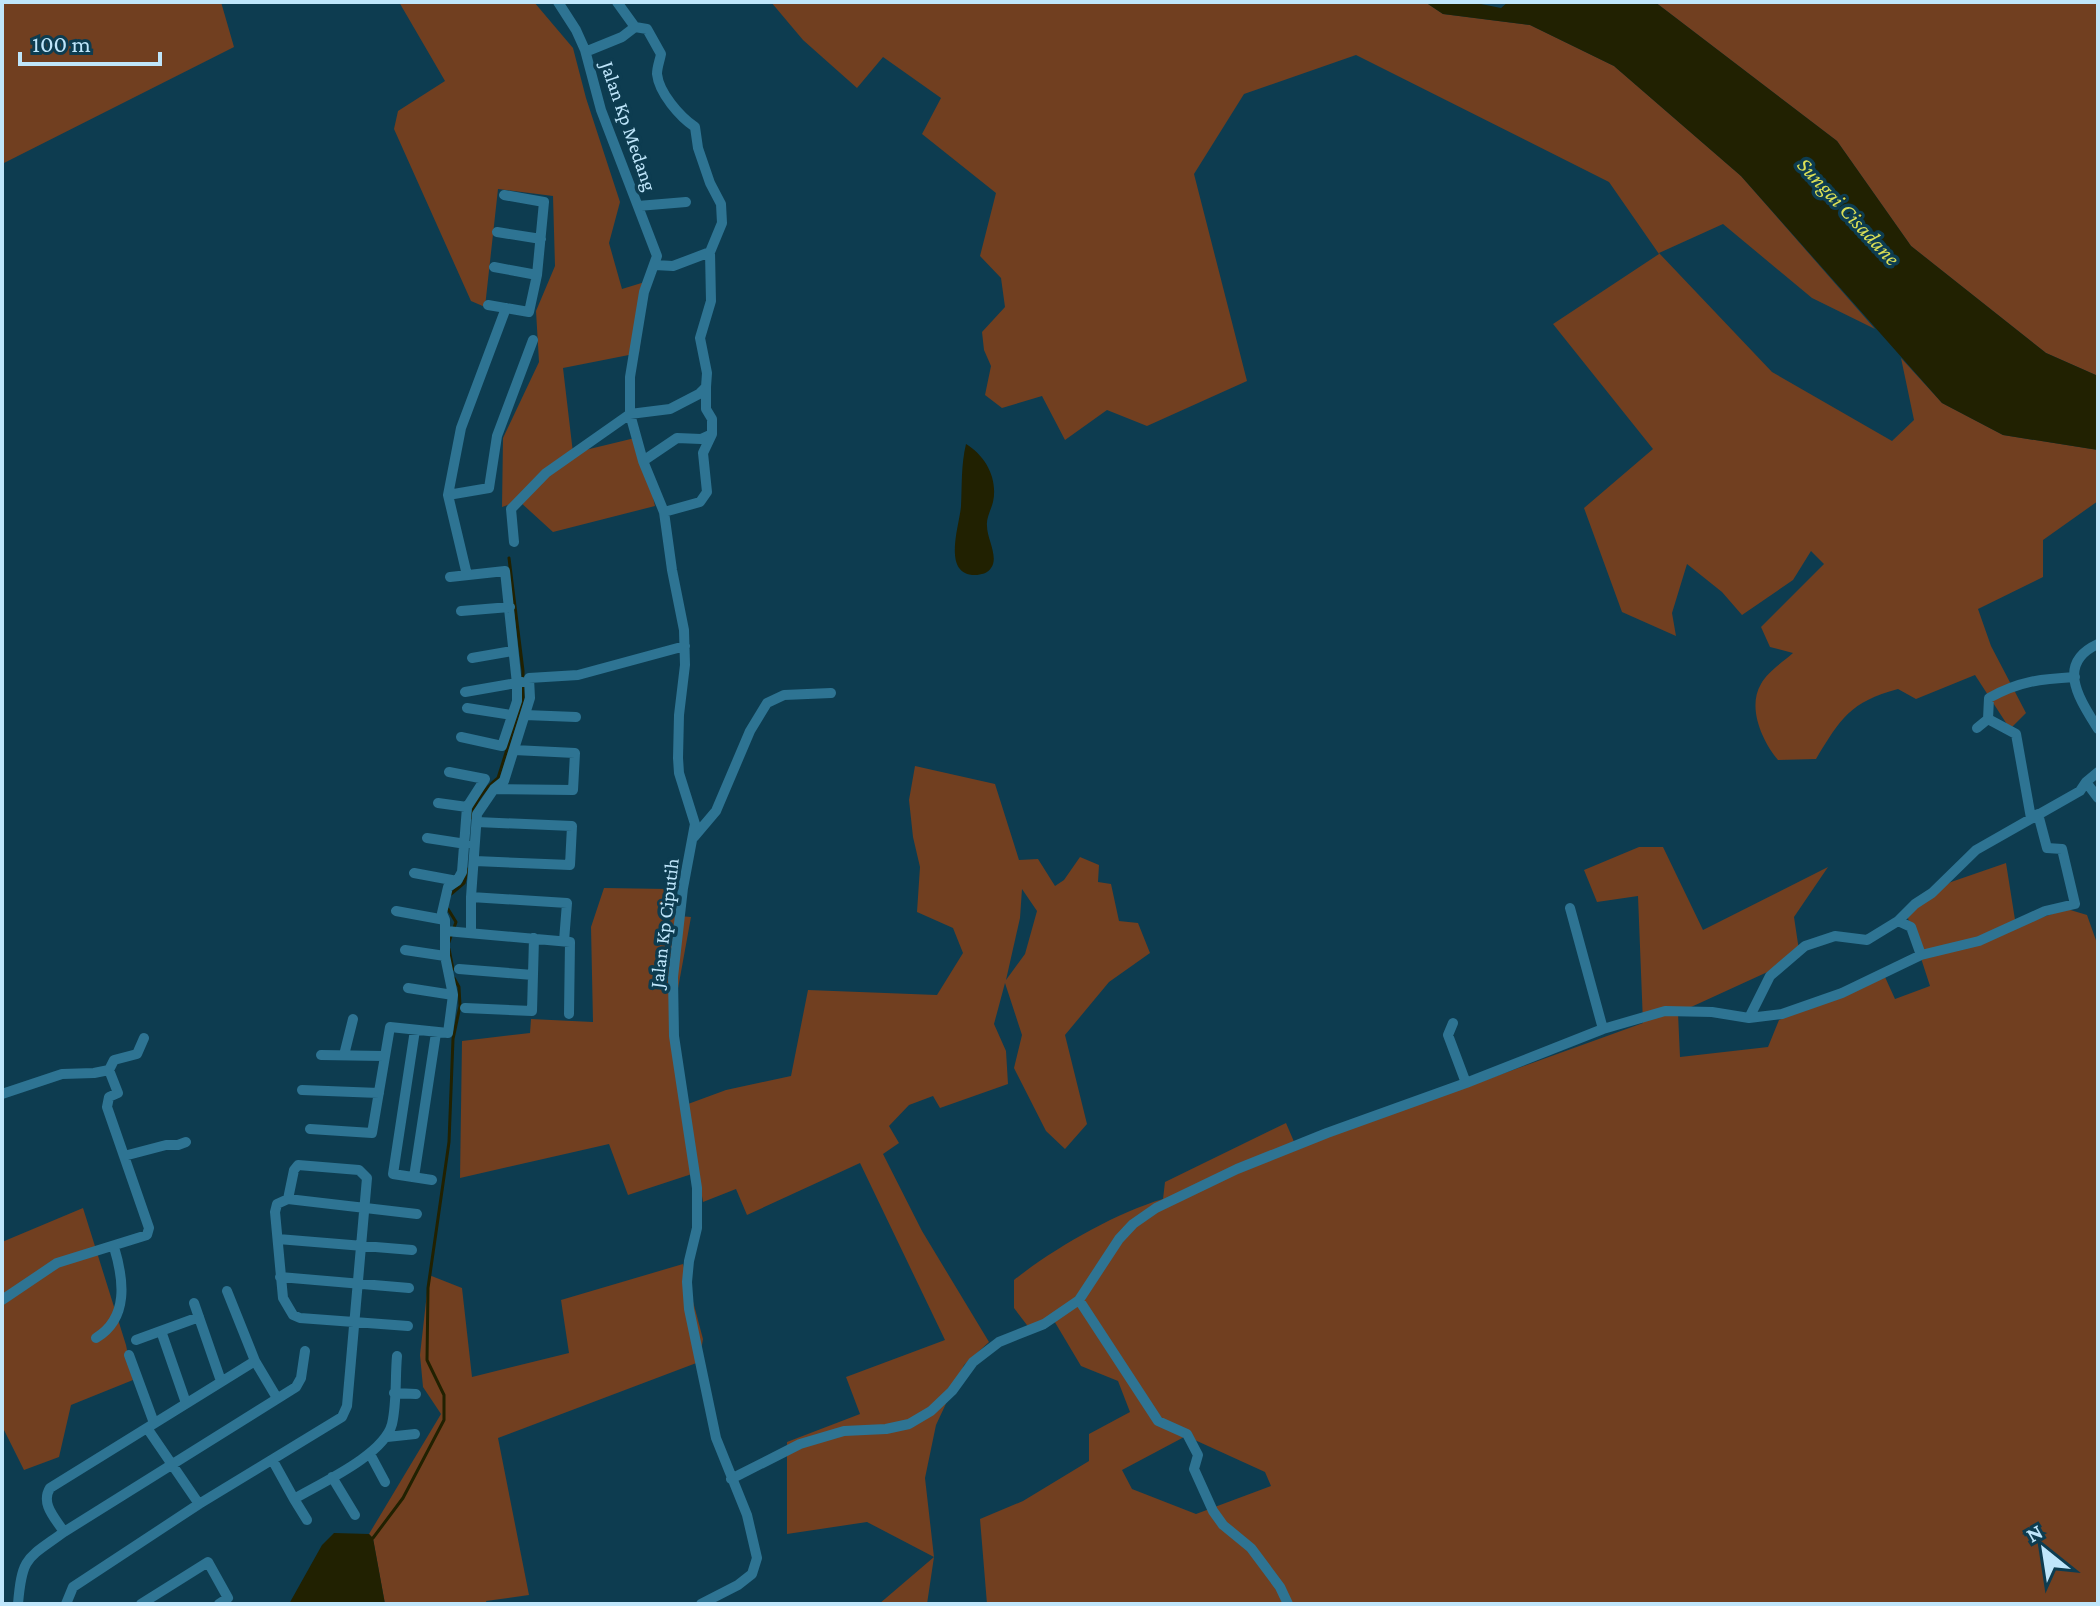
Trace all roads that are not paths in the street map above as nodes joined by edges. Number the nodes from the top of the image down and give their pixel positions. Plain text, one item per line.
1 (558, 2) edge
2 (617, 2) edge
3 (635, 27) junction
4 (585, 50) junction
5 (504, 195) dead end
6 (686, 202) dead end
7 (638, 206) junction
8 (497, 232) dead end
9 (541, 239) junction
10 (710, 252) junction
11 (655, 265) junction
12 (494, 267) dead end
13 (537, 275) junction
14 (488, 305) dead end
15 (506, 308) junction
16 (533, 340) dead end
17 (706, 387) junction
18 (630, 414) junction
19 (712, 434) junction
20 (643, 461) junction
21 (448, 495) junction
22 (664, 512) junction
23 (514, 542) dead end
24 (467, 575) junction
25 (450, 577) dead end
26 (510, 607) junction
27 (461, 611) dead end
28 (2098, 644) edge
29 (685, 646) junction
30 (512, 651) junction
31 (472, 658) dead end
32 (2075, 677) junction
33 (529, 678) junction
34 (517, 684) junction
35 (465, 692) dead end
36 (831, 693) dead end
37 (467, 708) dead end
38 (512, 715) junction
39 (525, 715) junction
40 (576, 717) dead end
41 (1988, 719) junction
42 (1977, 728) dead end
43 (2098, 729) edge
44 (461, 737) dead end
45 (514, 750) junction
46 (449, 772) dead end
47 (2098, 772) edge
48 (2086, 782) junction
49 (494, 789) junction
50 (2098, 798) edge
51 (438, 803) dead end
52 (467, 807) junction
53 (2034, 816) junction
54 (477, 822) junction
55 (694, 837) junction
56 (427, 838) dead end
57 (466, 844) junction
58 (475, 861) junction
59 (414, 873) dead end
60 (457, 881) junction
61 (471, 897) junction
62 (1570, 908) dead end
63 (396, 911) dead end
64 (1898, 921) junction
65 (449, 928) junction
66 (471, 933) junction
67 (534, 938) junction
68 (564, 941) junction
69 (405, 950) dead end
70 (1921, 955) junction
71 (445, 956) junction
72 (459, 969) dead end
73 (533, 975) junction
74 (408, 988) dead end
75 (453, 995) junction
76 (465, 1008) dead end
77 (569, 1014) dead end
78 (1749, 1018) junction
79 (353, 1019) dead end
80 (1453, 1023) dead end
81 (1603, 1029) junction
82 (415, 1030) junction
83 (436, 1033) junction
84 (144, 1038) dead end
85 (321, 1055) dead end
86 (344, 1055) junction
87 (384, 1056) junction
88 (109, 1070) junction
89 (1466, 1083) junction
90 (302, 1090) dead end
91 (379, 1093) junction
92 (2, 1094) edge
93 (310, 1129) dead end
94 (186, 1142) dead end
95 (124, 1156) junction
96 (414, 1177) junction
97 (432, 1180) dead end
98 (288, 1199) junction
99 (365, 1208) junction
100 (417, 1214) dead end
101 (278, 1239) junction
102 (361, 1246) junction
103 (114, 1247) junction
104 (412, 1250) dead end
105 (280, 1277) junction
106 (357, 1282) junction
107 (409, 1288) dead end
108 (227, 1291) dead end
109 (2, 1300) edge
110 (1079, 1300) junction
111 (194, 1303) dead end
112 (199, 1317) junction
113 (355, 1321) junction
114 (408, 1326) dead end
115 (161, 1331) junction
116 (96, 1338) dead end
117 (136, 1340) dead end
118 (305, 1351) dead end
119 (129, 1355) dead end
120 (397, 1356) dead end
121 (255, 1361) junction
122 (221, 1381) junction
123 (394, 1393) junction
124 (416, 1394) dead end
125 (277, 1398) junction
126 (186, 1403) junction
127 (151, 1426) junction
128 (415, 1434) dead end
129 (387, 1437) junction
130 (370, 1454) junction
131 (273, 1461) junction
132 (171, 1465) junction
133 (332, 1477) junction
134 (731, 1479) junction
135 (385, 1482) dead end
136 (294, 1499) junction
137 (199, 1504) junction
138 (355, 1515) dead end
139 (307, 1520) dead end
140 (64, 1532) junction
141 (18, 1604) edge
142 (66, 1604) edge
143 (141, 1604) edge
144 (219, 1604) edge
145 (701, 1604) edge
146 (1288, 1604) edge

1 - 4 street, Jalan Kp Medang
2 - 3 street
3 - 4 street
3 - 10 street
4 - 7 street, Jalan Kp Medang
5 - 9 street
6 - 7 street
7 - 11 street, Jalan Kp Medang
8 - 9 street
9 - 13 street
10 - 11 street
10 - 17 street
11 - 18 street, Jalan Kp Ciputih
12 - 13 street
13 - 15 street
14 - 15 street
15 - 21 street
16 - 21 street
17 - 18 street
17 - 19 street
18 - 20 street, Jalan Kp Ciputih
18 - 23 street
19 - 20 street
19 - 22 street
20 - 22 street, Jalan Kp Ciputih
21 - 24 street
22 - 29 street, Jalan Kp Ciputih
24 - 25 street
24 - 26 street
26 - 27 street
26 - 30 street
28 - 32 street
29 - 33 street
29 - 55 street, Jalan Kp Ciputih
30 - 31 street
30 - 34 street
32 - 41 street
32 - 43 street
33 - 34 street
33 - 39 street
34 - 35 street
34 - 38 street
36 - 55 street
37 - 38 street
38 - 44 street
39 - 40 street
39 - 45 street
41 - 42 street
41 - 53 street
45 - 49 street
45 - 49 street
46 - 52 street
47 - 48 street
48 - 50 street
48 - 53 street
49 - 54 street
51 - 52 street
52 - 57 street
53 - 64 street
53 - 70 street
54 - 58 street
54 - 58 street
55 - 134 street, Jalan Kp Ciputih
56 - 57 street
57 - 60 street
58 - 61 street
59 - 60 street
60 - 65 street
61 - 66 street
61 - 68 street
62 - 81 street
63 - 65 street
64 - 70 street
64 - 78 street
65 - 66 street
65 - 71 street
66 - 67 street
67 - 68 street
67 - 73 street
68 - 77 street
69 - 71 street
70 - 78 street
71 - 75 street
72 - 73 street
73 - 76 street
74 - 75 street
75 - 83 street
78 - 81 street
79 - 86 street
80 - 89 street
81 - 89 street
82 - 83 street
82 - 87 street
82 - 96 street
83 - 96 street
84 - 88 street
85 - 86 street
86 - 87 street
87 - 91 street
88 - 92 street
88 - 95 street
89 - 110 street
90 - 91 street
91 - 93 street
94 - 95 street
95 - 103 street
96 - 97 street
98 - 99 street
98 - 99 street
98 - 101 street
99 - 100 street
99 - 102 street
101 - 102 street
101 - 105 street
102 - 104 street
102 - 106 street
103 - 109 street
103 - 116 street
105 - 106 street
105 - 113 street
106 - 107 street
106 - 113 street
108 - 121 street
110 - 134 street
110 - 146 street
111 - 112 street
112 - 115 street
112 - 122 street
113 - 114 street
113 - 131 street
115 - 117 street
115 - 126 street
118 - 125 street
119 - 127 street
120 - 123 street
121 - 122 street
121 - 125 street
122 - 126 street
123 - 124 street
123 - 129 street
125 - 132 street
126 - 127 street
127 - 132 street
127 - 140 street
128 - 129 street
129 - 130 street
130 - 133 street
130 - 135 street
131 - 136 street
131 - 137 street
132 - 137 street
132 - 140 street
133 - 136 street
133 - 138 street
134 - 145 street, Jalan Kp Ciputih
136 - 139 street
137 - 142 street
140 - 141 street
143 - 144 street

